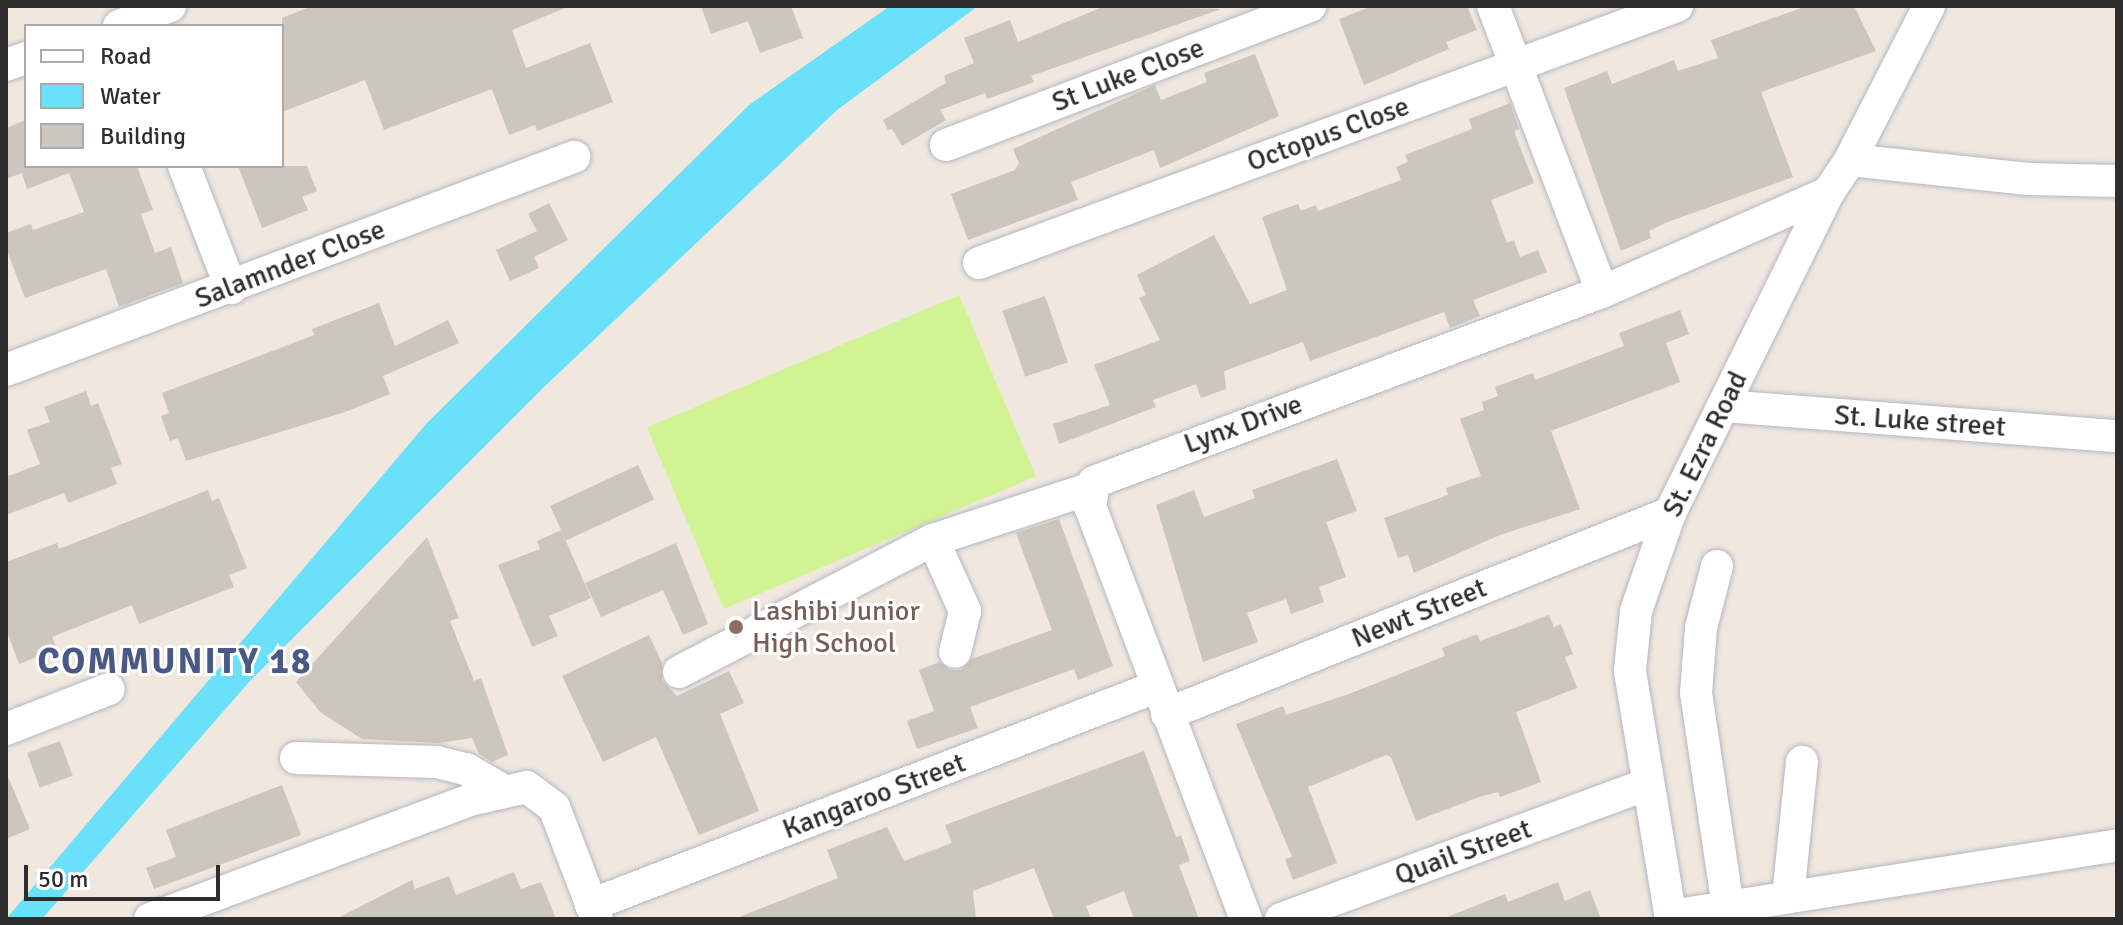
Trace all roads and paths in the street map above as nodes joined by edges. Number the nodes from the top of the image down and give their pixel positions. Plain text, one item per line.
1 (170, 6) edge
2 (1310, 6) edge
3 (1493, 6) edge
4 (1677, 6) edge
5 (1929, 6) edge
6 (129, 24) edge
7 (1515, 66) junction
8 (946, 145) dead end
9 (574, 157) dead end
10 (1850, 160) junction
11 (185, 168) edge
12 (2117, 181) edge
13 (1828, 193) junction
14 (979, 263) dead end
15 (231, 288) junction
16 (1602, 292) junction
17 (6, 370) edge
18 (1723, 406) junction
19 (2117, 436) edge
20 (1089, 489) junction
21 (1670, 513) junction
22 (933, 540) junction
23 (1717, 566) dead end
24 (955, 652) dead end
25 (679, 672) dead end
26 (109, 689) dead end
27 (1162, 700) junction
28 (6, 729) edge
29 (296, 758) dead end
30 (1802, 762) dead end
31 (1645, 785) junction
32 (501, 789) junction
33 (2117, 845) edge
34 (1788, 897) junction
35 (1728, 907) junction
36 (594, 912) edge
37 (1671, 918) edge
38 (150, 919) edge
39 (1246, 919) edge
40 (1281, 919) edge

1 - 6 street
2 - 8 street, St Luke Close
3 - 7 street
4 - 7 street, Octopus Close
5 - 10 street, St. Ezra Road
7 - 14 street, Octopus Close
7 - 16 street
9 - 15 street, Salamnder Close
10 - 12 street
10 - 13 street, St. Ezra Road
11 - 15 street
13 - 16 street, Lynx Drive
13 - 18 street, St. Ezra Road
15 - 17 street, Salamnder Close
16 - 20 street, Lynx Drive
18 - 19 street, St. Luke street
18 - 21 street, St. Ezra Road
20 - 22 street, Lynx Drive
20 - 27 street
21 - 27 street, Newt Street
21 - 31 street, St. Ezra Road
22 - 24 street
22 - 25 street, Lynx Drive
23 - 35 street
26 - 28 street
27 - 36 street, Kangaroo Street
27 - 39 street
29 - 32 street
30 - 34 street
31 - 37 street, St. Ezra Road
31 - 40 street, Quail Street
32 - 36 street
32 - 38 street
33 - 34 street
34 - 35 street
35 - 37 street

